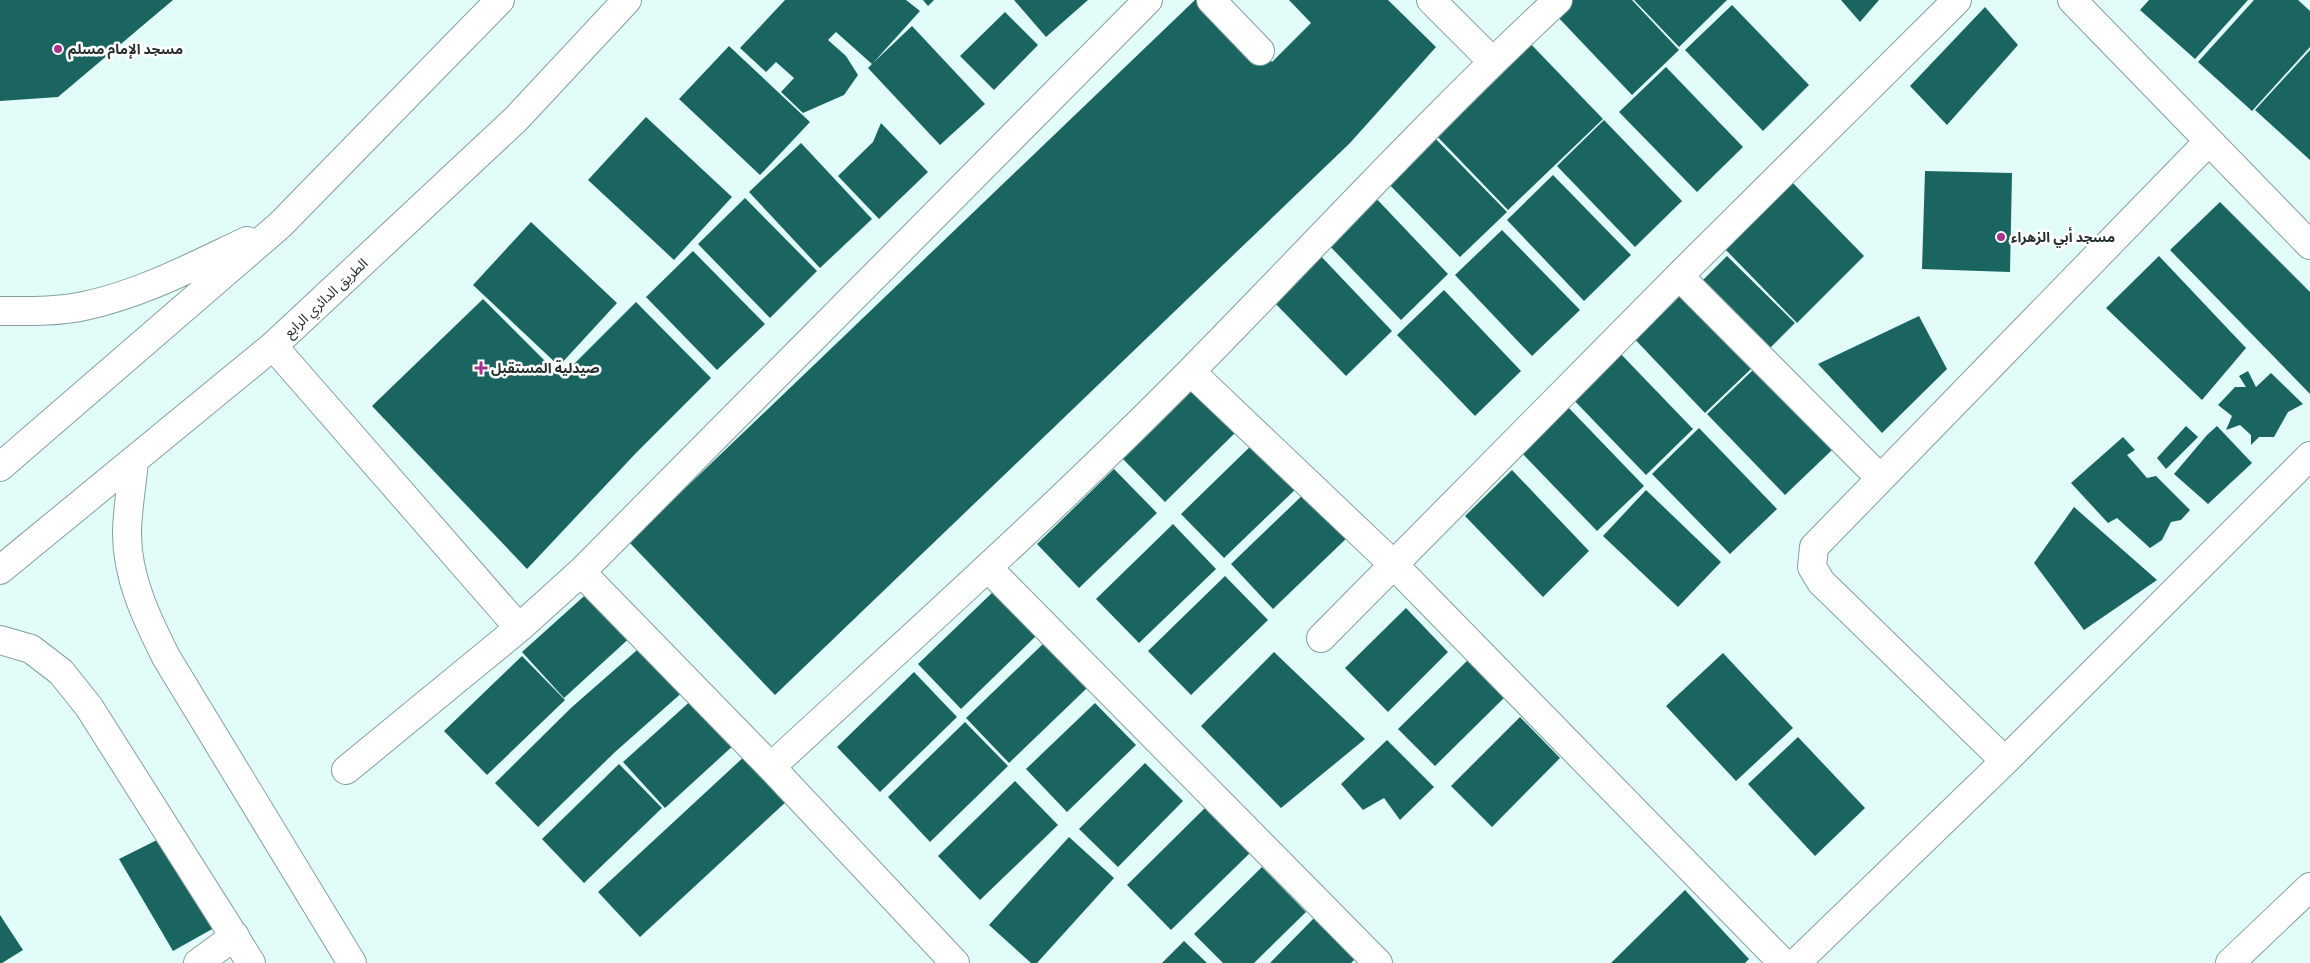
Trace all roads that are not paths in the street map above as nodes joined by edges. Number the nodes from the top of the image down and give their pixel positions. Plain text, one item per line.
1 (500, 0) edge
2 (628, 0) edge
3 (1148, 0) edge
4 (1211, 0) edge
5 (1431, 0) edge
6 (1558, 0) edge
7 (1958, 0) edge
8 (2072, 0) edge
9 (1260, 51) dead end
10 (1492, 61) junction
11 (2209, 141) junction
12 (280, 225) junction
13 (2310, 245) edge
14 (1679, 276) junction
15 (0, 311) edge
16 (273, 346) junction
17 (1191, 372) junction
18 (2310, 456) edge
19 (134, 461) junction
20 (0, 467) edge
21 (1880, 478) junction
22 (1394, 564) junction
23 (988, 568) junction
24 (0, 570) edge
25 (582, 572) junction
26 (520, 628) junction
27 (1321, 638) dead end
28 (0, 640) edge
29 (2005, 761) junction
30 (771, 767) junction
31 (346, 770) dead end
32 (2310, 887) edge
33 (235, 936) junction
34 (198, 963) edge
35 (252, 963) edge
36 (352, 963) edge
37 (955, 963) edge
38 (1378, 963) edge
39 (1782, 963) edge
40 (1796, 963) edge
41 (2230, 963) edge

1 - 12 street
2 - 16 street, الطريق الدائري الرابع
3 - 25 street
4 - 9 street
5 - 10 street
6 - 10 street
7 - 14 street
8 - 11 street
10 - 17 street
11 - 13 street
11 - 21 street
12 - 15 street
12 - 20 street
14 - 21 street
14 - 22 street
16 - 19 street, الطريق الدائري الرابع
16 - 26 street
17 - 22 street
17 - 23 street
18 - 29 street
19 - 24 street, الطريق الدائري الرابع
19 - 36 street
21 - 29 street
22 - 27 street
22 - 39 street
23 - 30 street
23 - 38 street
25 - 26 street
25 - 30 street
26 - 31 street
28 - 33 street
29 - 40 street
30 - 37 street
32 - 41 street
33 - 34 street
33 - 35 street

